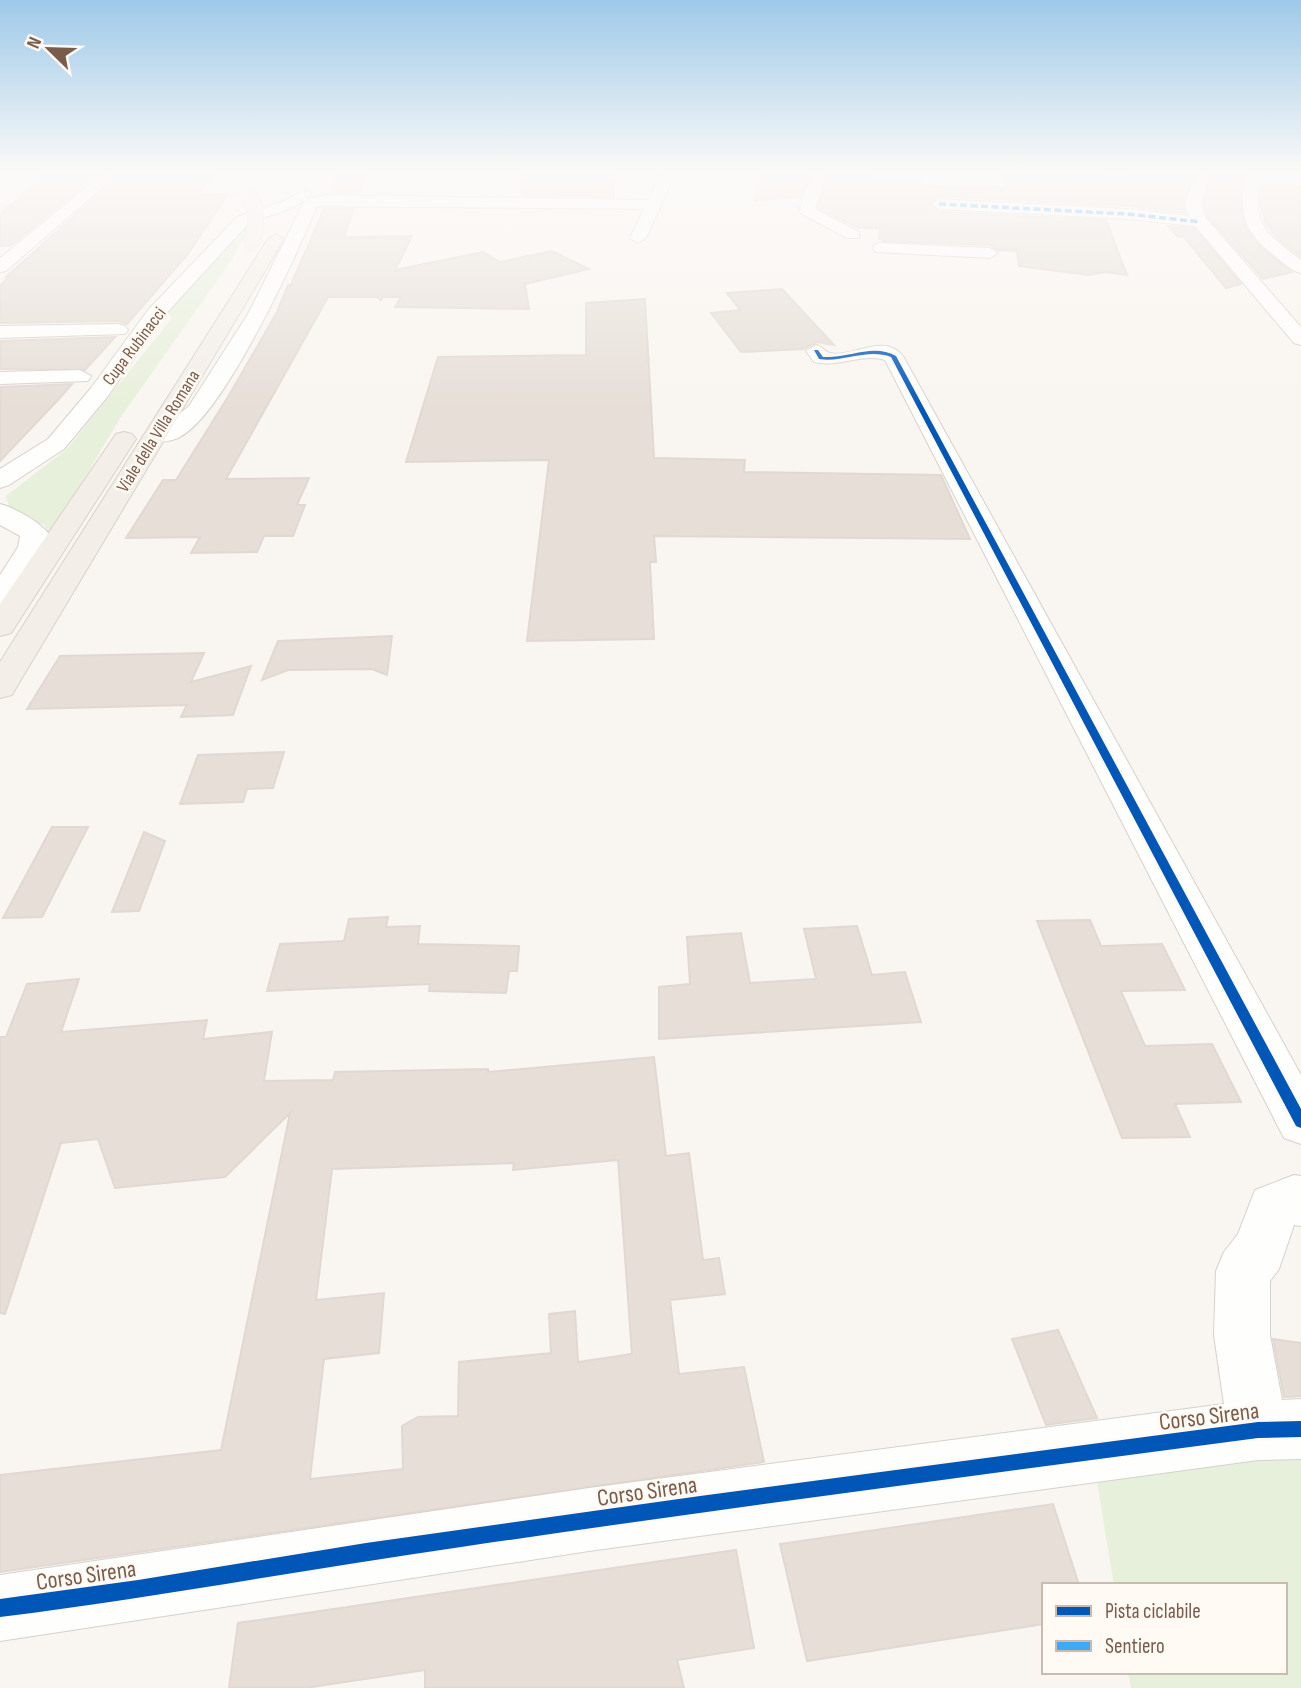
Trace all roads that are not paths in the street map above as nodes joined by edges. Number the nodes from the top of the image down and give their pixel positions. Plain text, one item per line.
1 (17, 253) edge
2 (212, 253) edge
3 (245, 253) edge
4 (267, 253) edge
5 (289, 253) edge
6 (1226, 253) edge
7 (1283, 253) edge
8 (0, 267) edge
9 (1301, 268) edge
10 (1243, 273) junction
11 (1301, 274) edge
12 (1282, 303) edge
13 (118, 330) dead end
14 (0, 331) edge
15 (1301, 339) edge
16 (816, 351) dead end
17 (80, 376) dead end
18 (0, 378) edge
19 (152, 396) dead end
20 (146, 428) junction
21 (0, 480) edge
22 (5, 519) edge
23 (0, 597) edge
24 (0, 627) edge
25 (0, 688) edge
26 (1301, 1122) edge
27 (1301, 1202) edge
28 (1279, 1430) edge
29 (0, 1608) edge

1 - 8 street
2 - 21 street, Cupa Rubinacci
3 - 19 main road, Viale della Villa Romana, bridge
4 - 20 main road, Viale della Villa Romana
5 - 20 street
6 - 10 street
7 - 9 street
10 - 11 street
10 - 12 street
12 - 15 street
13 - 14 street
16 - 26 street
17 - 18 street
20 - 24 main road, Viale della Villa Romana
20 - 25 main road, Viale della Villa Romana
22 - 23 street
27 - 28 street
28 - 29 street, Corso Sirena

